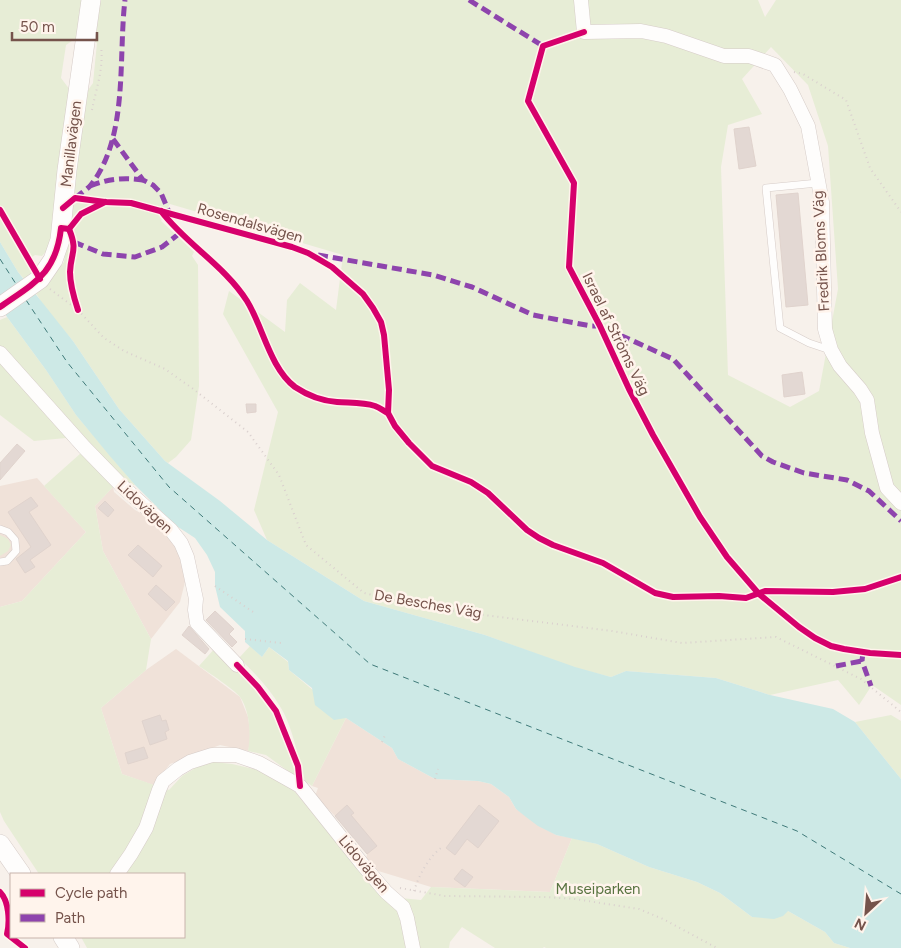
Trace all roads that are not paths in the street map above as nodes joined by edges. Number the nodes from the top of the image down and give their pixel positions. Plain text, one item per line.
1 (91, 0) edge
2 (581, 0) edge
3 (818, 183) junction
4 (0, 307) edge
5 (830, 350) junction
6 (0, 353) edge
7 (901, 503) edge
8 (0, 529) edge
9 (0, 562) edge
10 (237, 665) dead end
11 (0, 844) edge
12 (19, 873) edge
13 (118, 873) edge
14 (413, 948) edge

1 - 4 street, Manillavägen
2 - 3 street, Fredrik Bloms Väg
3 - 5 street, Fredrik Bloms Väg
3 - 5 lane
5 - 7 street, Fredrik Bloms Väg
6 - 10 street, Lidovägen
8 - 9 lane
11 - 12 street
13 - 14 street, Lidovägen

